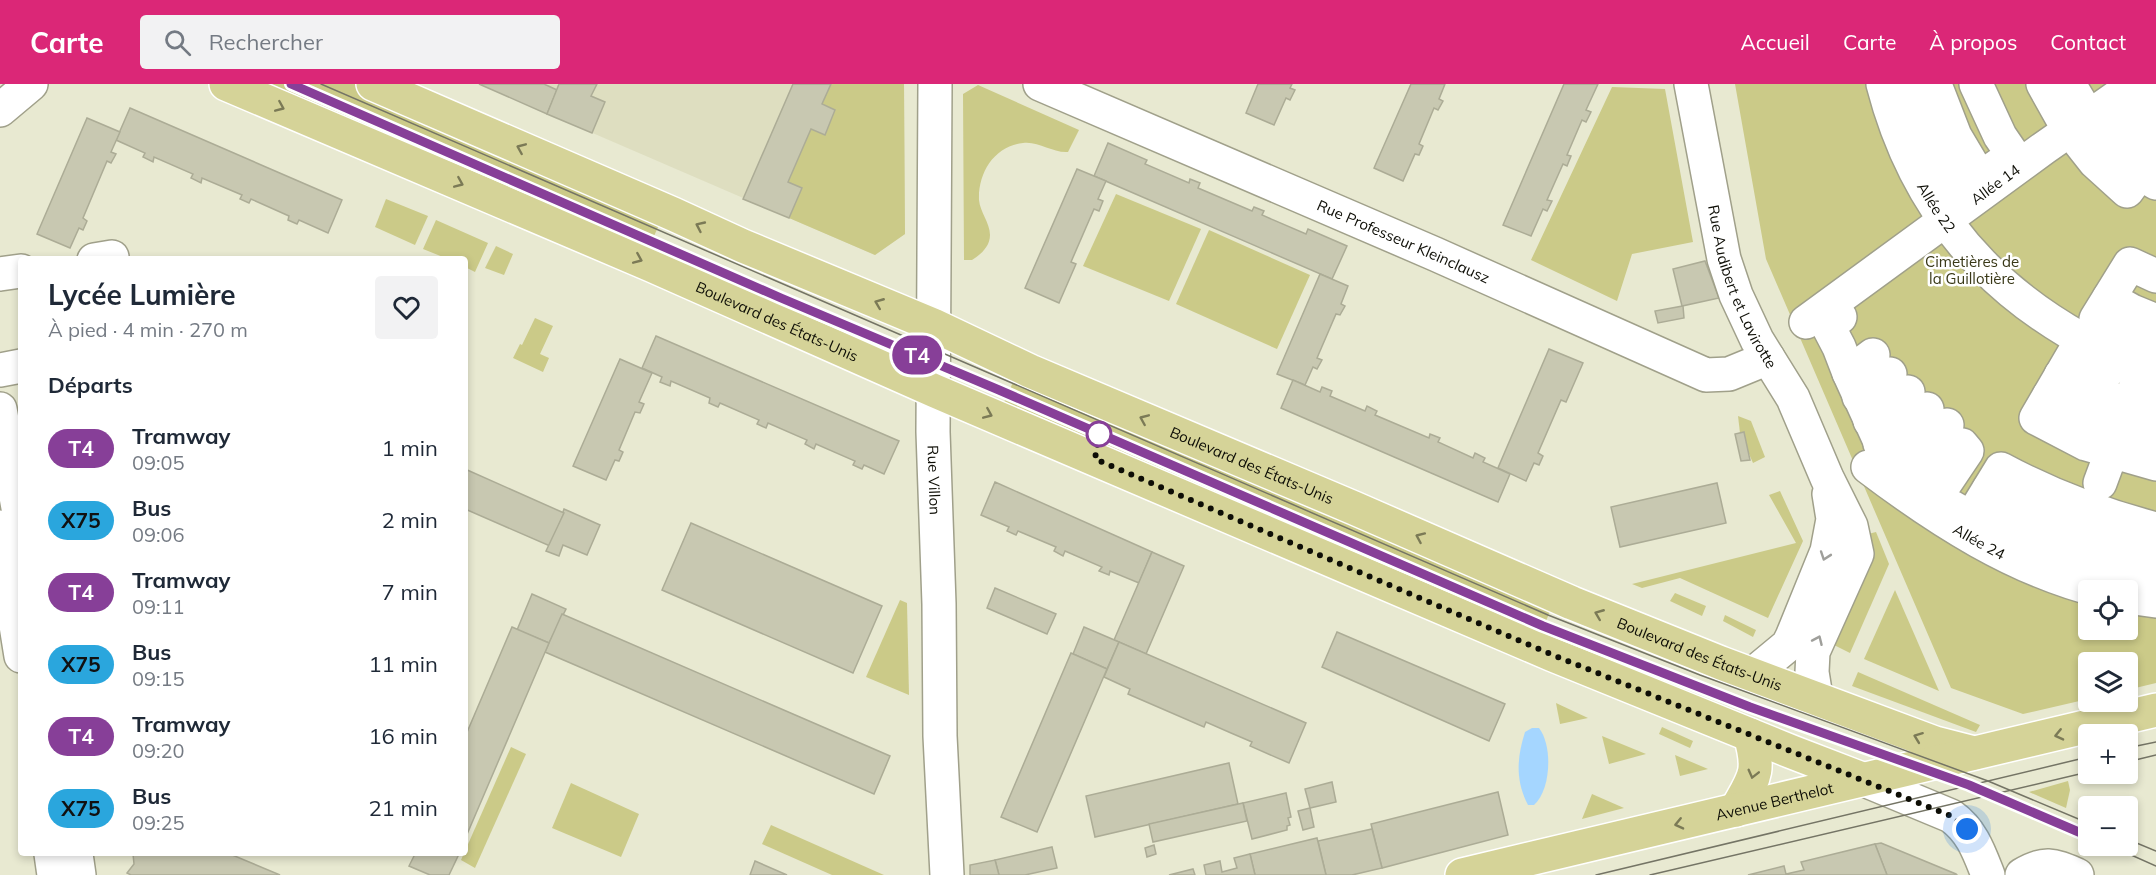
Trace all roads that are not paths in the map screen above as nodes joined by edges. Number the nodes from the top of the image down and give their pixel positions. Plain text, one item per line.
1 (31, 84) edge
2 (226, 84) edge
3 (373, 84) edge
4 (935, 84) edge
5 (1040, 84) edge
6 (1692, 84) edge
7 (1976, 84) edge
8 (2043, 84) edge
9 (1921, 88) edge
10 (2103, 96) edge
11 (0, 110) edge
12 (2156, 121) edge
13 (2148, 178) edge
14 (1944, 221) junction
15 (18, 271) edge
16 (0, 274) edge
17 (2156, 276) edge
18 (2116, 287) junction
19 (2156, 294) edge
20 (2156, 321) edge
21 (1806, 322) dead end
22 (933, 325) junction
23 (1768, 358) junction
24 (18, 367) edge
25 (0, 370) edge
26 (934, 391) junction
27 (2143, 392) edge
28 (0, 409) edge
29 (2156, 440) edge
30 (2156, 465) edge
31 (1827, 478) junction
32 (18, 508) edge
33 (0, 526) edge
34 (2156, 529) edge
35 (2077, 530) junction
36 (2156, 553) edge
37 (2156, 577) edge
38 (2097, 580) edge
39 (2138, 599) edge
40 (2156, 601) edge
41 (18, 637) edge
42 (1753, 674) junction
43 (1816, 697) junction
44 (2156, 710) edge
45 (1750, 735) junction
46 (1974, 753) junction
47 (1862, 779) junction
48 (1736, 810) junction
49 (51, 856) edge
50 (76, 856) edge
51 (54, 875) edge
52 (79, 875) edge
53 (947, 875) edge
54 (1462, 875) edge
55 (1988, 875) edge
56 (2022, 875) edge
57 (2077, 875) edge

1 - 11 street
2 -> 26 main road, Boulevard des États-Unis
22 -> 3 main road, Boulevard des États-Unis
4 - 22 street, Rue Villon
5 - 23 street, Rue Professeur Kleinclausz
6 - 23 street, Rue Audibert et Lavirotte
7 - 9 street
8 - 10 street
9 - 14 street, Allée 22
10 - 12 street
10 - 13 street
10 - 14 street, Allée 14
14 - 21 street, Allée 14
14 - 27 street, Allée 22
15 - 16 street
17 - 18 street
18 - 19 street
18 - 20 street
18 - 27 street
22 - 26 street, Rue Villon
42 -> 22 main road, Boulevard des États-Unis
23 - 31 street, Rue Audibert et Lavirotte
24 - 25 street
26 -> 45 main road, Boulevard des États-Unis
26 - 53 street, Rue Villon
27 - 27 street
27 - 29 street
27 - 30 street
27 - 35 street
28 - 32 street
31 -> 42 street, Rue Audibert et Lavirotte
43 -> 31 street, Rue Audibert et Lavirotte
33 - 41 street
34 - 35 street
35 - 35 street, Allée 24
35 - 36 street
35 - 37 street
35 - 38 street, Allée 24
39 - 40 street
42 - 43 main road, Boulevard des États-Unis
46 -> 43 main road, Boulevard des États-Unis
44 -> 46 main road, Avenue Berthelot
45 - 47 main road, Boulevard des États-Unis
45 -> 48 main road
46 - 47 main road, Avenue Berthelot
47 - 48 main road, Avenue Berthelot
47 - 55 street
48 -> 54 main road, Avenue Berthelot
49 - 51 street
50 - 52 street
56 - 57 street

